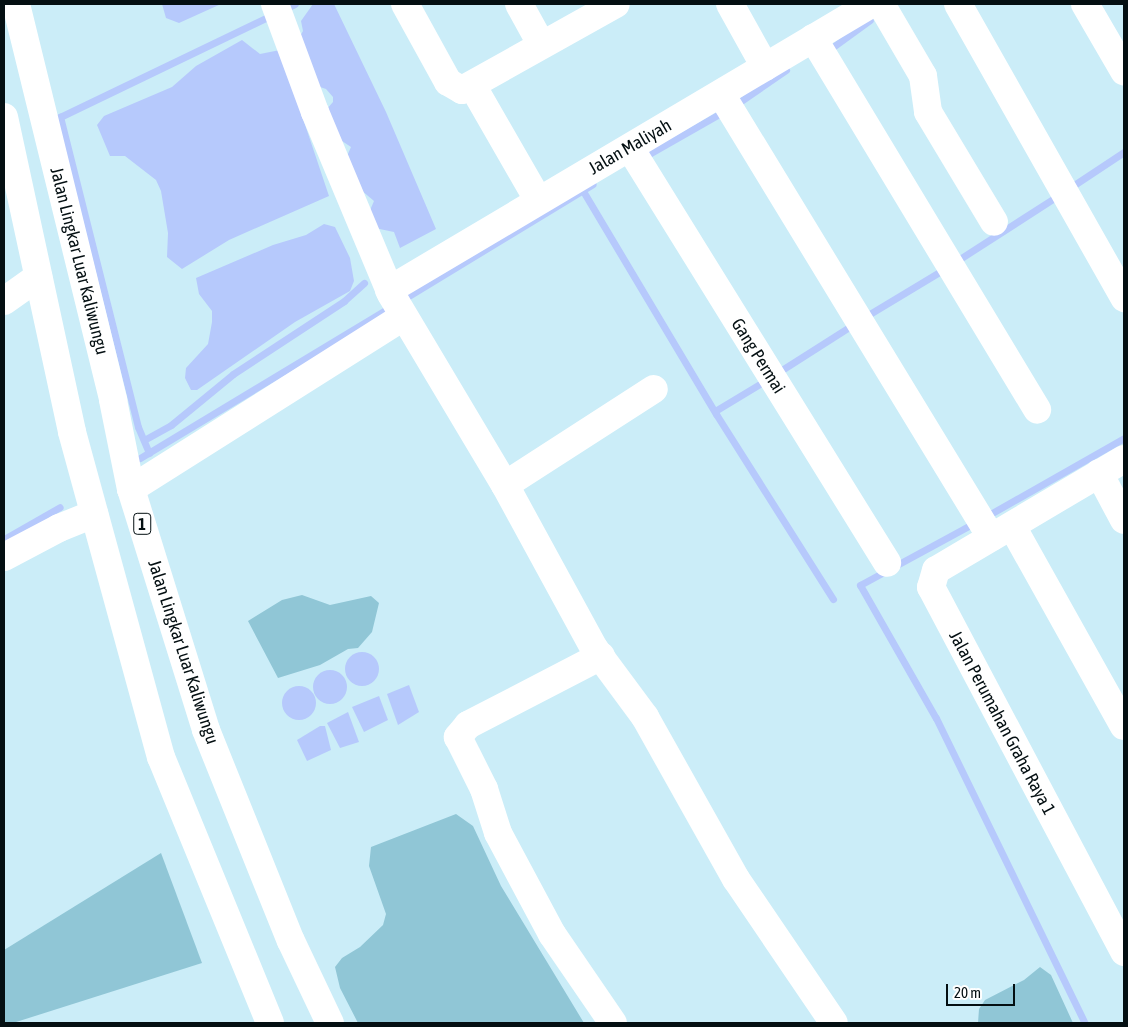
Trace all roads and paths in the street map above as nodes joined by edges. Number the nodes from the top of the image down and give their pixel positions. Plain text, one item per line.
1 (16, 4) edge
2 (275, 4) edge
3 (405, 4) edge
4 (519, 4) edge
5 (616, 4) edge
6 (730, 4) edge
7 (958, 4) edge
8 (1085, 4) edge
9 (879, 7) edge
10 (541, 44) junction
11 (821, 52) junction
12 (761, 59) junction
13 (1124, 71) edge
14 (472, 85) junction
15 (723, 98) junction
16 (4, 117) edge
17 (636, 158) junction
18 (538, 200) junction
19 (994, 222) dead end
20 (38, 277) junction
21 (1124, 298) edge
22 (4, 301) edge
23 (396, 303) junction
24 (654, 389) dead end
25 (1037, 410) dead end
26 (1124, 459) edge
27 (1099, 473) junction
28 (505, 485) junction
29 (131, 489) junction
30 (94, 514) junction
31 (1124, 520) edge
32 (992, 528) junction
33 (4, 556) edge
34 (888, 563) dead end
35 (601, 656) junction
36 (1124, 726) edge
37 (1124, 952) edge
38 (270, 1023) edge
39 (330, 1023) edge
40 (613, 1023) edge
41 (834, 1023) edge

1 - 29 main road, Jalan Lingkar Luar Kaliwungu / 1
2 - 23 main road
3 - 14 main road
4 - 10 main road
5 - 10 main road
6 - 12 main road
7 - 21 main road
8 - 13 main road
9 - 11 main road, Jalan Maliyah
9 - 19 main road
10 - 14 main road
11 - 12 main road, Jalan Maliyah
11 - 25 main road
12 - 15 main road, Jalan Maliyah
14 - 18 main road
15 - 17 main road, Jalan Maliyah
15 - 32 main road
16 - 20 main road
17 - 18 main road, Jalan Maliyah
17 - 34 main road, Gang Permai
18 - 23 main road, Jalan Maliyah
20 - 22 main road
20 - 30 main road
23 - 28 main road
23 - 29 main road, Jalan Maliyah
24 - 28 main road
26 - 27 main road, Jalan Perumahan Graha Raya 1
27 - 31 main road
27 - 32 main road, Jalan Perumahan Graha Raya 1
28 - 35 main road
29 - 39 main road, Jalan Lingkar Luar Kaliwungu / 1
30 - 33 main road
30 - 38 main road
32 - 36 main road
32 - 37 main road, Jalan Perumahan Graha Raya 1
35 - 40 main road
35 - 41 main road

